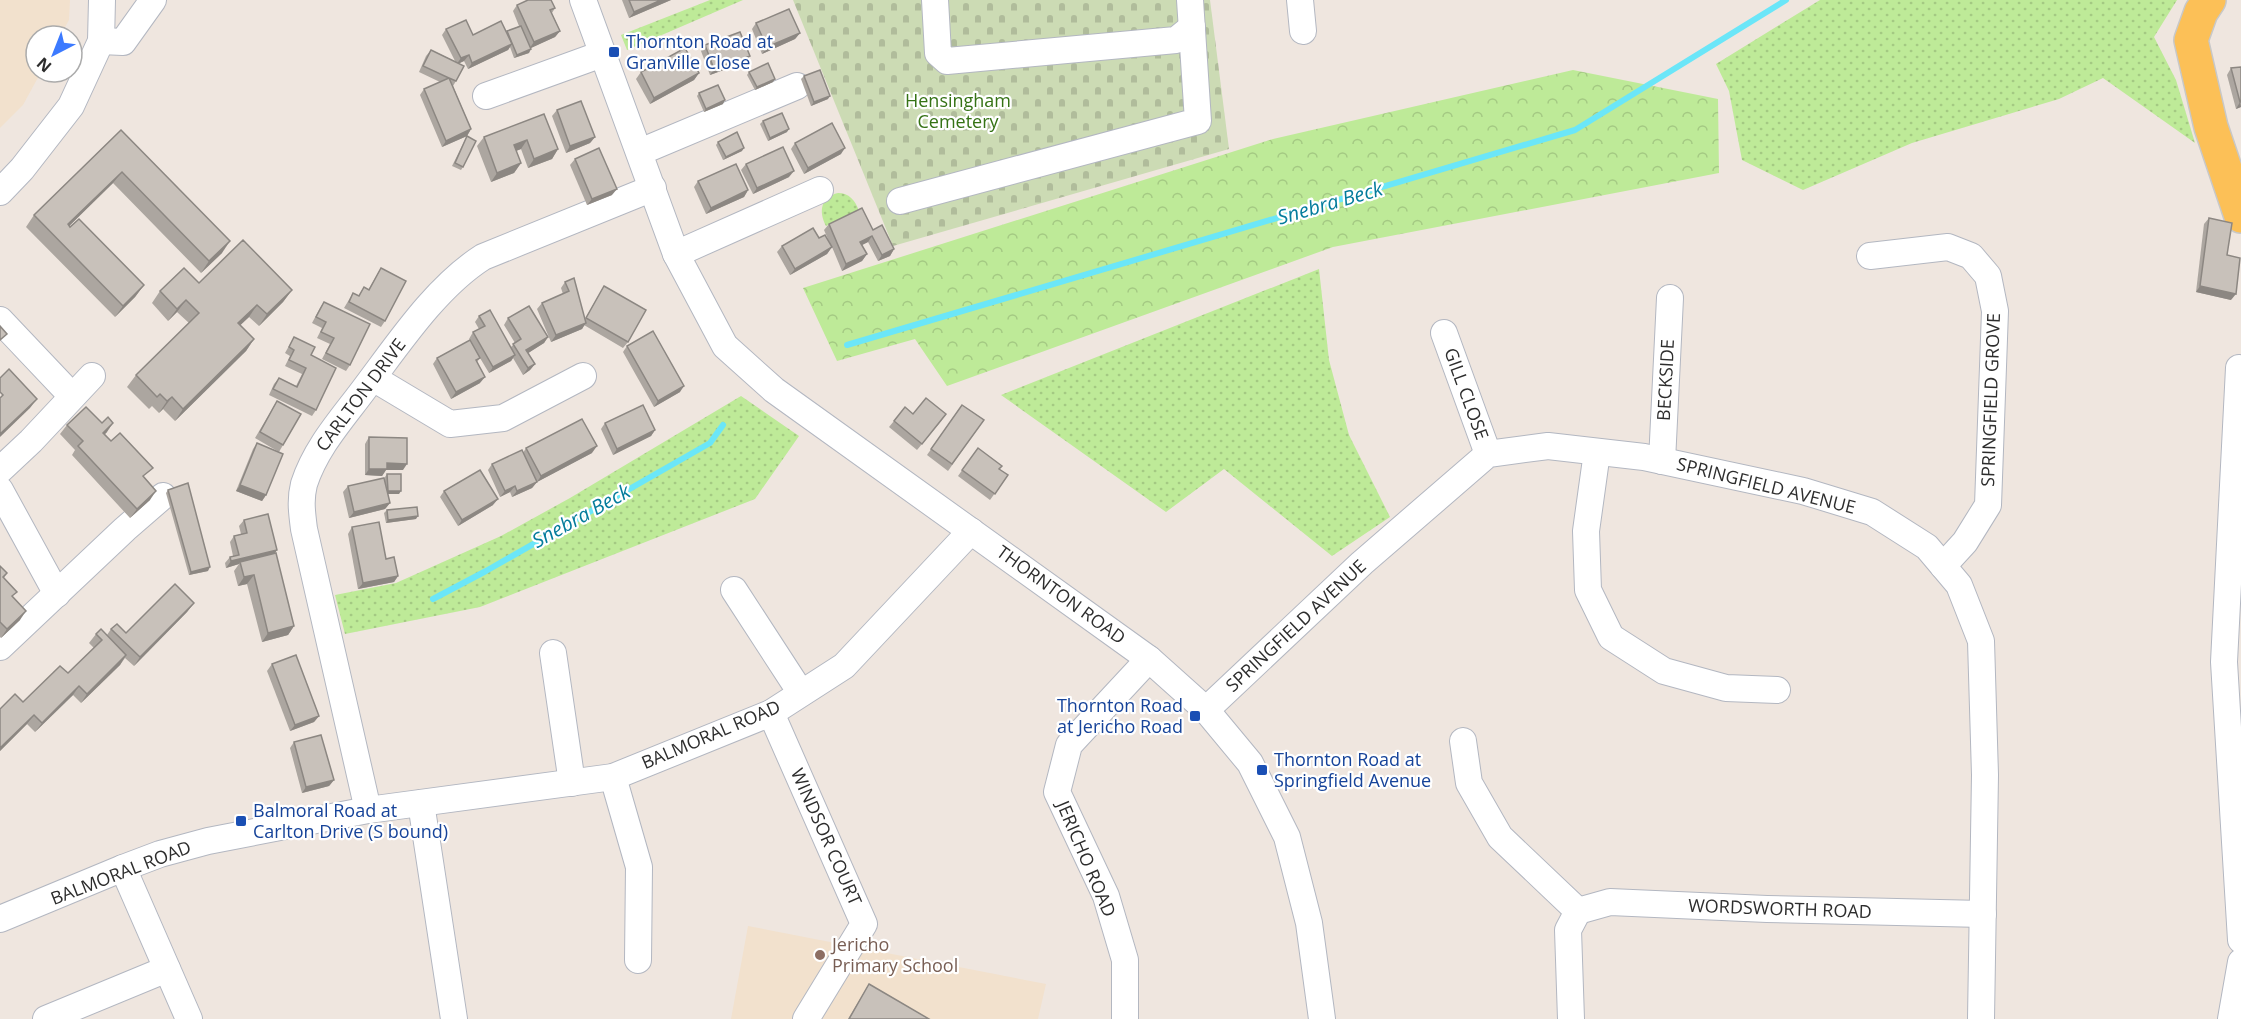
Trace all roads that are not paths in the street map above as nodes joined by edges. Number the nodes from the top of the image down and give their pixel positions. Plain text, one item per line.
1 (102, 0) edge
2 (153, 0) edge
3 (583, 0) edge
4 (935, 0) edge
5 (1190, 0) edge
6 (1300, 0) edge
7 (2209, 0) edge
8 (1192, 27) junction
9 (1303, 31) dead end
10 (101, 41) junction
11 (602, 54) junction
12 (797, 87) dead end
13 (486, 96) dead end
14 (640, 152) junction
15 (653, 188) junction
16 (0, 192) edge
17 (812, 201) dead end
18 (900, 201) dead end
19 (2241, 216) edge
20 (676, 254) junction
21 (1870, 256) dead end
22 (1670, 298) dead end
23 (0, 320) edge
24 (1444, 333) dead end
25 (2239, 368) dead end
26 (93, 376) dead end
27 (583, 376) dead end
28 (373, 378) junction
29 (72, 396) junction
30 (1598, 452) junction
31 (1488, 454) junction
32 (1662, 461) junction
33 (0, 470) edge
34 (0, 490) edge
35 (162, 496) dead end
36 (971, 531) junction
37 (1943, 566) junction
38 (734, 590) dead end
39 (57, 594) junction
40 (0, 647) edge
41 (553, 652) dead end
42 (2233, 654) edge
43 (1149, 658) junction
44 (1777, 690) dead end
45 (801, 693) junction
46 (1206, 710) junction
47 (771, 713) junction
48 (1463, 741) dead end
49 (613, 777) junction
50 (572, 783) junction
51 (421, 803) junction
52 (368, 810) junction
53 (123, 868) junction
54 (1578, 911) junction
55 (1983, 914) junction
56 (0, 920) edge
57 (2241, 940) edge
58 (638, 960) dead end
59 (2241, 962) edge
60 (167, 969) junction
61 (46, 1019) edge
62 (189, 1019) edge
63 (454, 1019) edge
64 (806, 1019) edge
65 (1125, 1019) edge
66 (1322, 1019) edge
67 (1571, 1019) edge
68 (1981, 1019) edge
69 (2231, 1019) edge

1 - 10 street
2 - 10 street
3 - 11 street, THORNTON ROAD
4 - 8 street
5 - 8 street
6 - 9 street
7 - 19 main road
8 - 18 street
10 - 16 street
11 - 13 street
11 - 14 street, THORNTON ROAD
12 - 14 street
14 - 15 street, THORNTON ROAD
15 - 20 street, THORNTON ROAD
15 - 28 street, CARLTON DRIVE
17 - 20 street
20 - 36 street, THORNTON ROAD
21 - 37 street, SPRINGFIELD GROVE
22 - 32 street, BECKSIDE
23 - 29 street
24 - 31 street, GILL CLOSE
25 - 42 street
26 - 29 street
27 - 28 street
28 - 52 street, CARLTON DRIVE
29 - 33 street
30 - 31 street, SPRINGFIELD AVENUE
30 - 32 street, SPRINGFIELD AVENUE
30 - 44 street
31 - 46 street, SPRINGFIELD AVENUE
32 - 37 street, SPRINGFIELD AVENUE
34 - 39 street
35 - 39 street
36 - 43 street, THORNTON ROAD
36 - 45 street, BALMORAL ROAD
37 - 55 street, SPRINGFIELD AVENUE
38 - 45 street
39 - 40 street
41 - 50 street
42 - 57 street
43 - 46 street, THORNTON ROAD
43 - 65 street, JERICHO ROAD
45 - 47 street, BALMORAL ROAD
46 - 66 street, THORNTON ROAD
47 - 49 street, BALMORAL ROAD
47 - 64 street, WINDSOR COURT
48 - 54 street
49 - 50 street, BALMORAL ROAD
49 - 58 street
50 - 51 street, BALMORAL ROAD
51 - 52 street, BALMORAL ROAD
51 - 63 street
52 - 53 street, BALMORAL ROAD
53 - 56 street, BALMORAL ROAD
53 - 60 street
54 - 55 street, WORDSWORTH ROAD
54 - 67 street
55 - 68 street, SPRINGFIELD AVENUE
59 - 69 street
60 - 61 street
60 - 62 street

